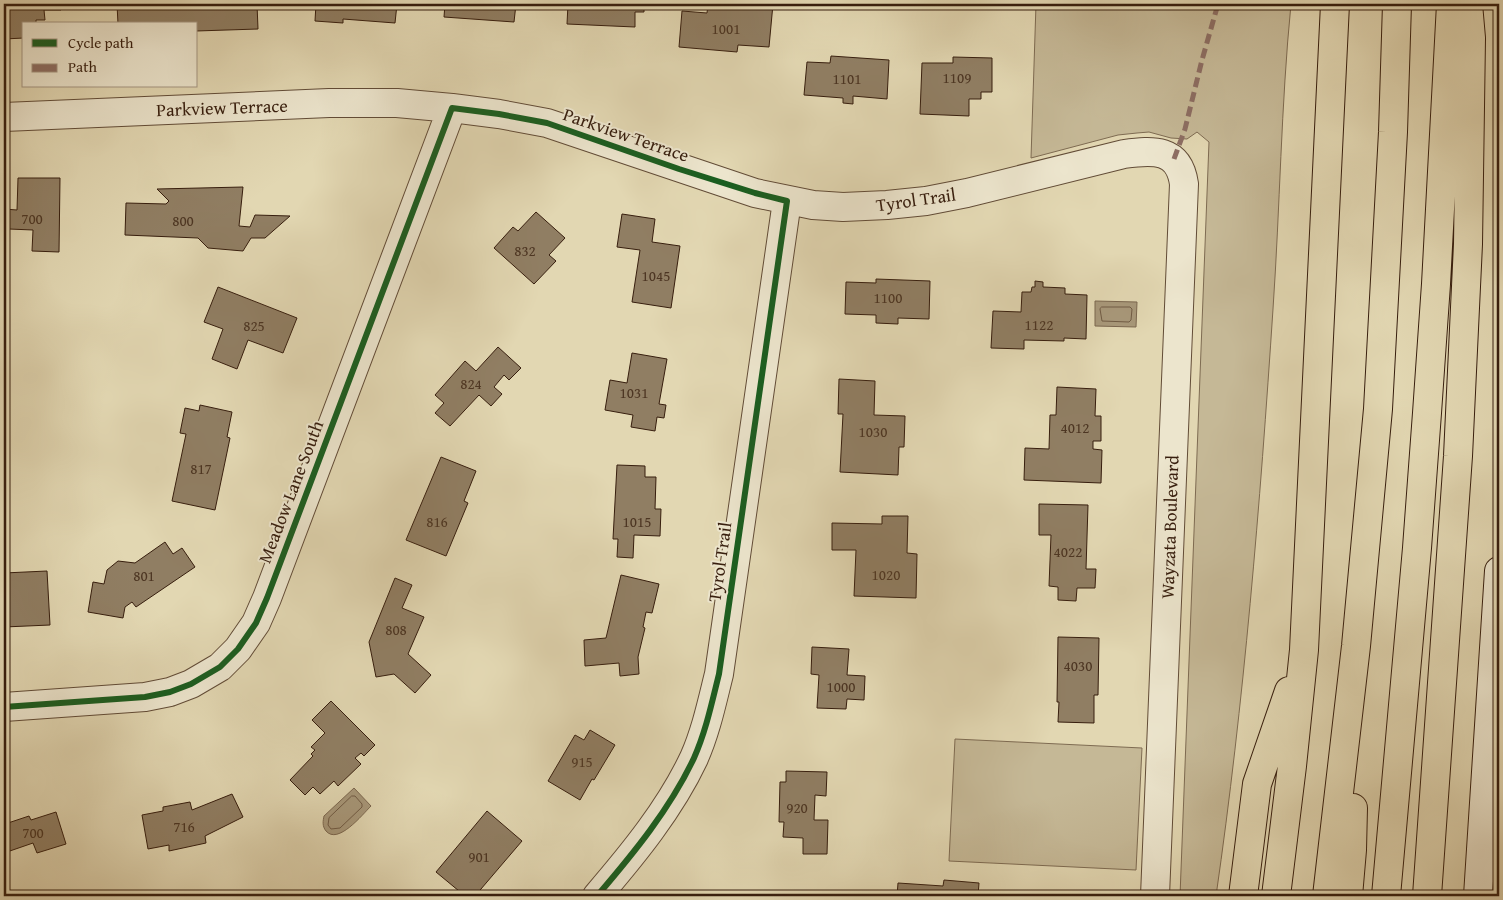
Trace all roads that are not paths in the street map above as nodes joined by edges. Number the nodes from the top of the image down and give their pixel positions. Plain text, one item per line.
1 (1335, 4) edge
2 (1397, 4) edge
3 (1451, 4) edge
4 (1468, 4) edge
5 (452, 108) junction
6 (4, 117) edge
7 (1174, 160) joint
8 (787, 201) junction
9 (1499, 571) edge
10 (1356, 646) junction
11 (1304, 650) junction
12 (4, 707) edge
13 (597, 896) edge
14 (1155, 896) edge
15 (1243, 896) edge
16 (1276, 896) edge
17 (1327, 896) edge
18 (1348, 896) edge
19 (1386, 896) edge
20 (1427, 896) edge
21 (1478, 896) edge

1 - 11 highway
2 - 10 highway
3 - 19 highway
4 - 20 highway
5 - 6 street, Parkview Terrace
5 - 8 street, Parkview Terrace
5 - 12 street, Meadow Lane South
7 - 8 street, Tyrol Trail
7 - 14 street, Wayzata Boulevard
8 - 13 street, Tyrol Trail
9 - 21 street
10 - 17 highway
10 - 18 highway
11 - 15 highway
11 - 16 highway

